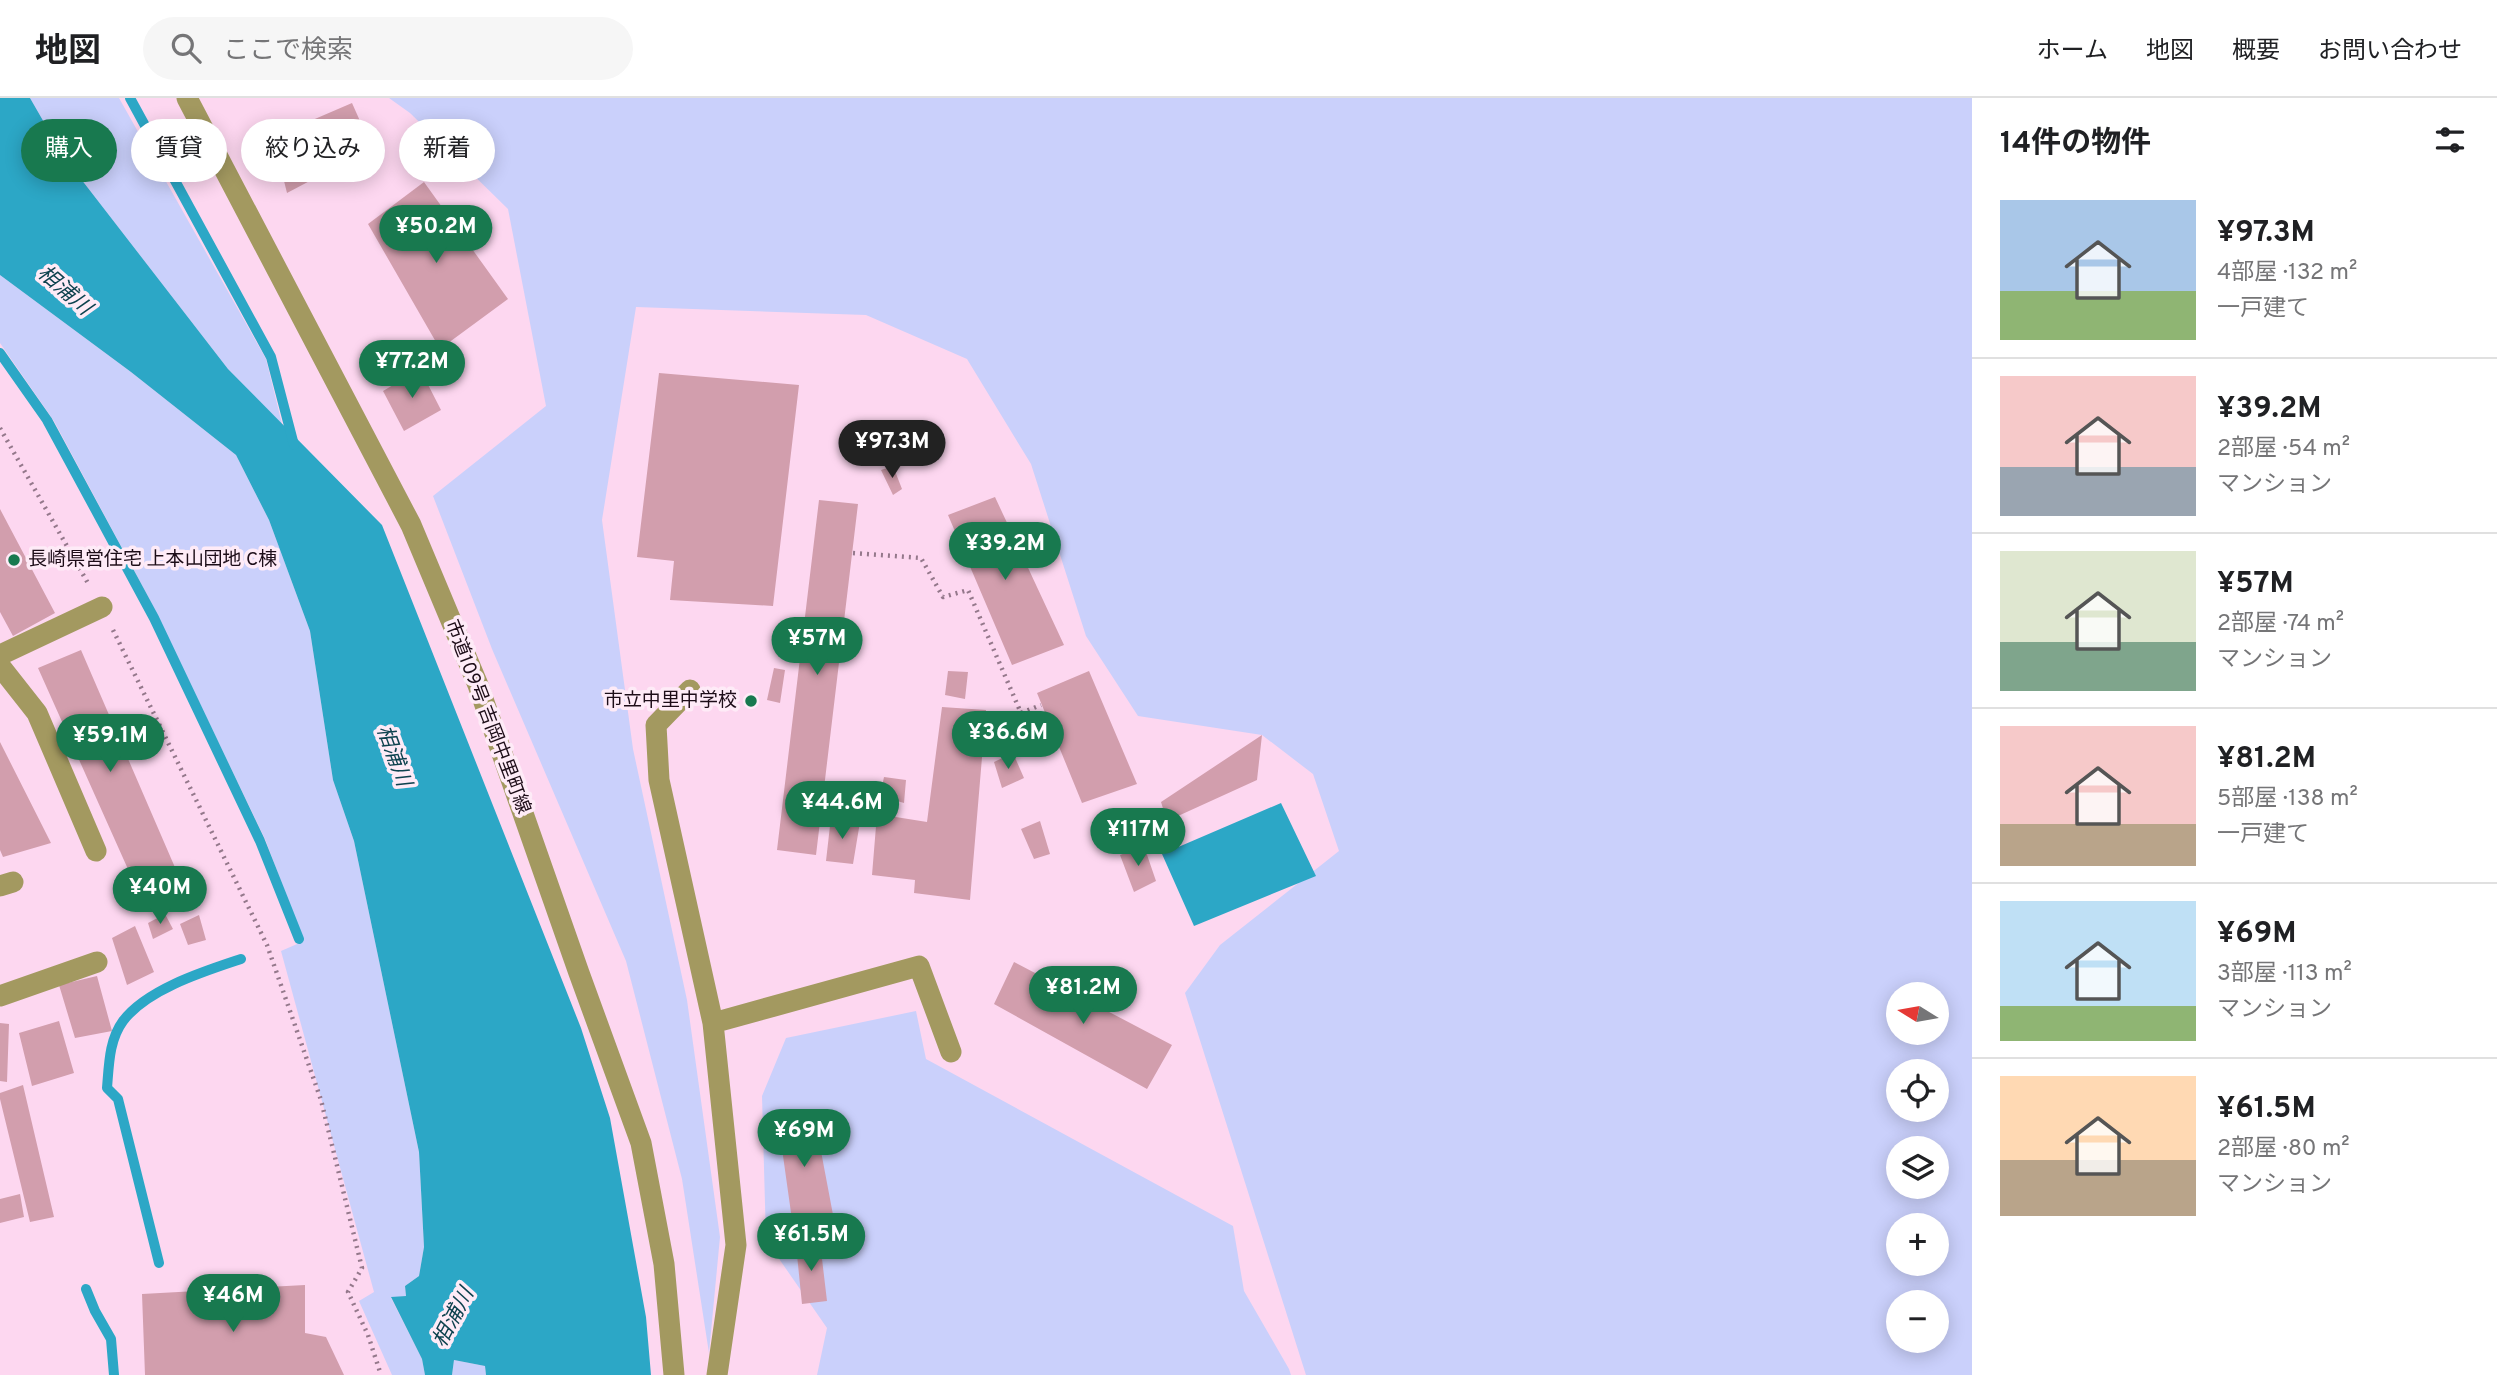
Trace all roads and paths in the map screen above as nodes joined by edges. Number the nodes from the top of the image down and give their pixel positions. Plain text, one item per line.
1 (187, 98) edge
2 (0, 428) edge
3 (853, 553) dead end
4 (102, 607) junction
5 (0, 655) edge
6 (0, 666) edge
7 (690, 690) dead end
8 (1041, 705) dead end
9 (96, 850) dead end
10 (97, 962) dead end
11 (0, 996) edge
12 (713, 1023) junction
13 (951, 1052) dead end
14 (381, 1375) edge
15 (674, 1375) edge
16 (717, 1375) edge

1 - 15 street, 市道109号 吉岡中里町線
2 - 4 path
3 - 8 path
4 - 5 street
4 - 14 path
6 - 9 street
7 - 12 street
10 - 11 street
12 - 13 street
12 - 16 street

